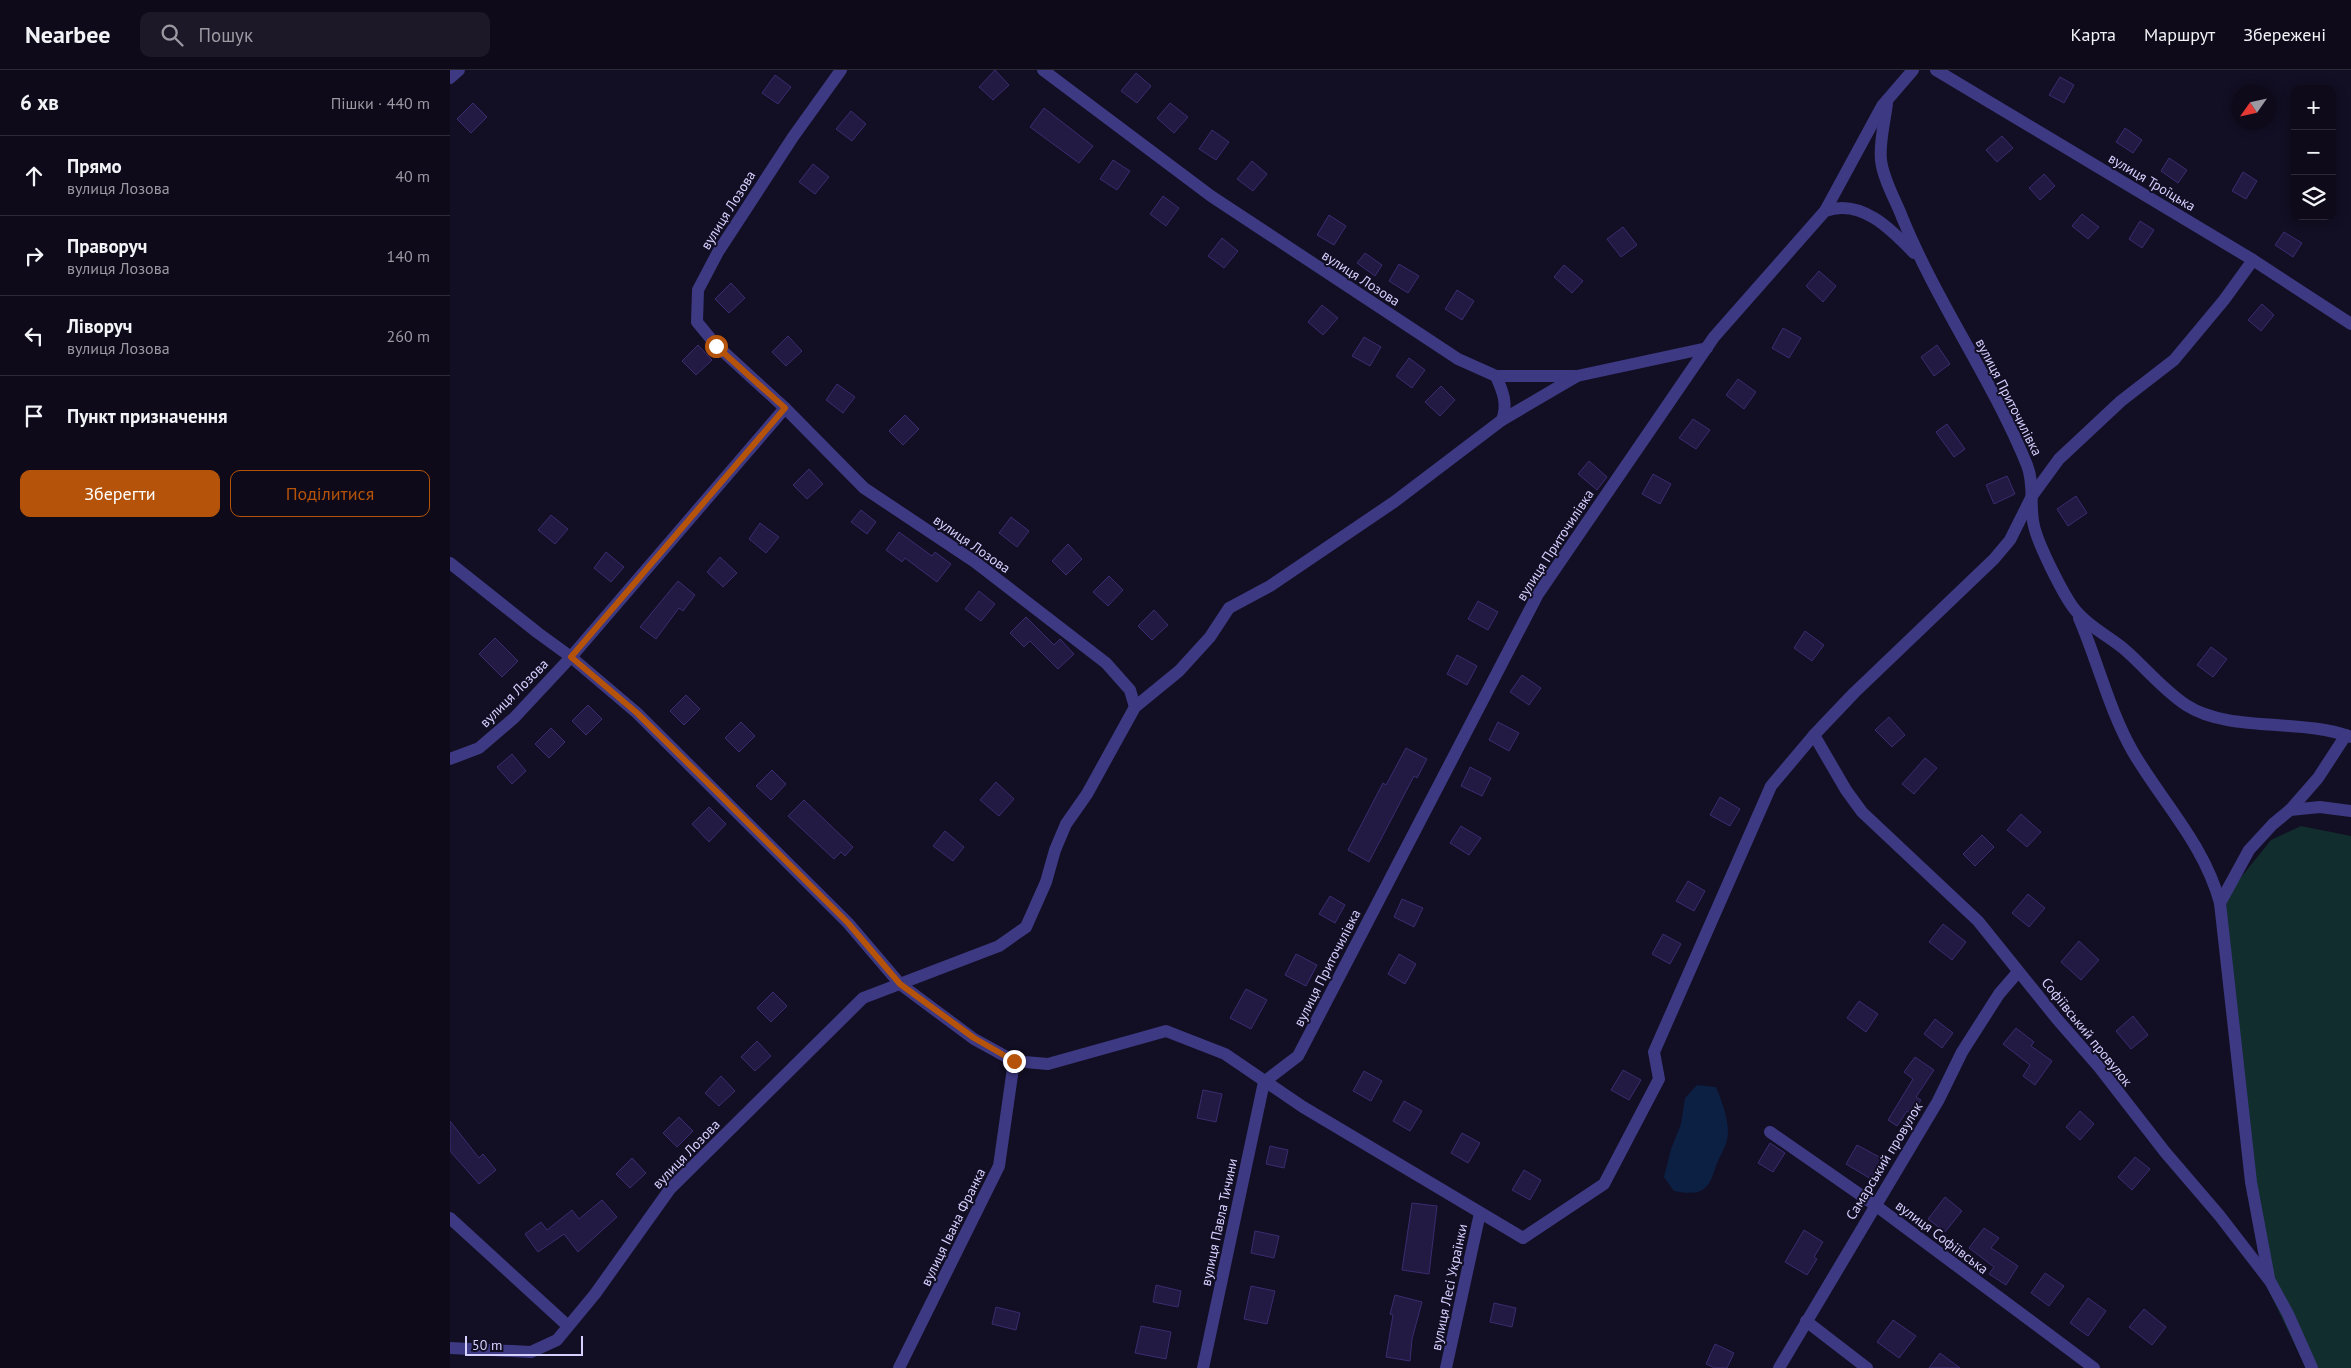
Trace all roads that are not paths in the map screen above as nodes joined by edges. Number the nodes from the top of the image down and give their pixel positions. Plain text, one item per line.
1 (459, 70) edge
2 (841, 70) edge
3 (1043, 70) edge
4 (1913, 70) edge
5 (1936, 70) edge
6 (450, 78) edge
7 (1887, 100) junction
8 (1825, 212) junction
9 (1918, 258) junction
10 (2253, 260) junction
11 (2351, 324) edge
12 (1707, 348) junction
13 (1496, 376) junction
14 (1578, 376) junction
15 (785, 408) junction
16 (1502, 420) junction
17 (2032, 496) junction
18 (450, 563) edge
19 (2076, 611) junction
20 (571, 657) junction
21 (1135, 708) junction
22 (1814, 735) junction
23 (2349, 736) edge
24 (450, 759) edge
25 (2290, 810) junction
26 (2351, 811) edge
27 (2220, 903) junction
28 (2018, 972) junction
29 (900, 984) junction
30 (1014, 1061) junction
31 (1264, 1082) junction
32 (1770, 1132) dead end
33 (1875, 1206) junction
34 (1480, 1213) junction
35 (450, 1218) edge
36 (2270, 1281) junction
37 (1806, 1321) junction
38 (568, 1326) junction
39 (450, 1348) edge
40 (899, 1368) edge
41 (1203, 1368) edge
42 (1446, 1368) edge
43 (1779, 1368) edge
44 (1867, 1368) edge
45 (2094, 1368) edge
46 (2312, 1368) edge

1 - 6 street
2 - 15 street, вулиця Лозова
3 - 13 street, вулиця Лозова
4 - 7 street, вулиця Приточилівка
5 - 10 street, вулиця Троїцька
7 - 8 street, вулиця Приточилівка
7 - 9 street, вулиця Приточилівка
8 - 9 street
8 - 12 street, вулиця Приточилівка
9 - 17 street, вулиця Приточилівка
10 - 11 street, вулиця Троїцька
10 - 17 street
12 - 14 street, вулиця Лозова
12 - 31 street, вулиця Приточилівка
13 - 14 street, вулиця Лозова
13 - 16 street
14 - 16 street
15 - 20 street, вулиця Лозова
15 - 21 street, вулиця Лозова
16 - 21 street
17 - 19 street, вулиця Приточилівка
17 - 22 street
18 - 20 street, вулиця Лозова
19 - 23 street, вулиця Приточилівка
19 - 27 street
20 - 24 street, вулиця Лозова
20 - 29 street, вулиця Лозова
21 - 29 street
22 - 28 street, Софіївський провулок
22 - 34 street
23 - 25 street
25 - 26 street
25 - 27 street
27 - 36 street
28 - 33 street, Самарський провулок
28 - 36 street, Софіївський провулок
29 - 30 street, вулиця Лозова
29 - 38 street, вулиця Лозова
30 - 31 street
30 - 40 street, вулиця Івана Франка
31 - 34 street
31 - 41 street, вулиця Павла Тичини
32 - 33 street, вулиця Софіївська
33 - 37 street, Самарський провулок
33 - 45 street, вулиця Софіївська
34 - 42 street, вулиця Лесі Українки
35 - 38 street
36 - 46 street, Софіївський провулок
37 - 43 street, Самарський провулок
37 - 44 street
38 - 39 street, вулиця Лозова

